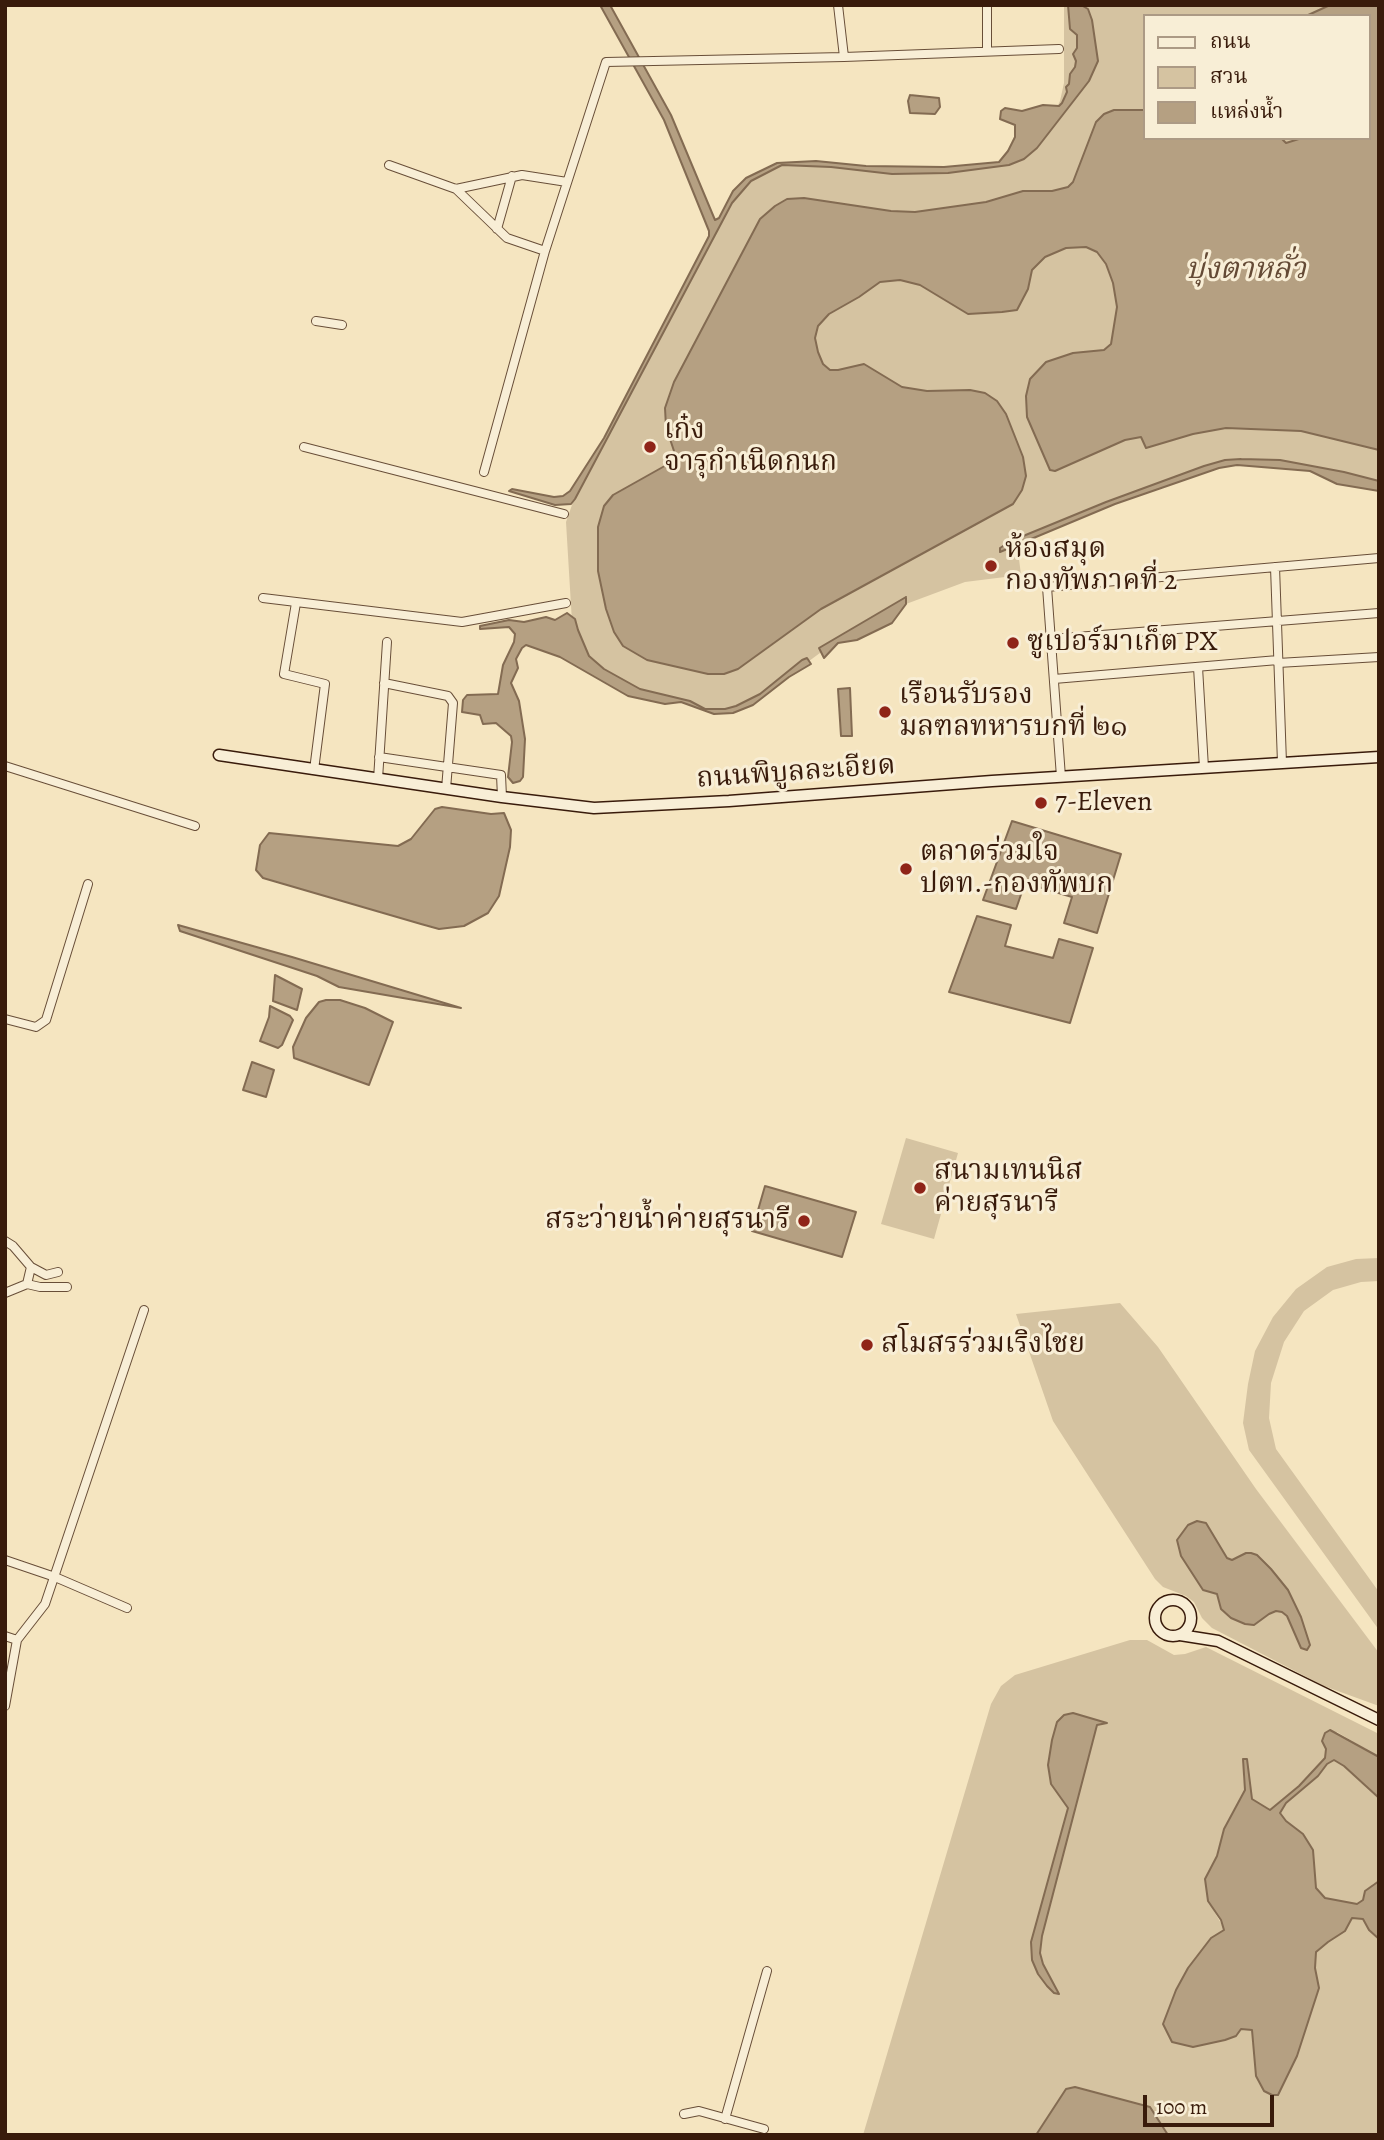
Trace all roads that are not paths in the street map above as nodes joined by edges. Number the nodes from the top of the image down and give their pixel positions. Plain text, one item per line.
1 (838, 5) edge
2 (987, 5) edge
3 (1059, 49) dead end
4 (988, 50) junction
5 (844, 57) junction
6 (389, 165) dead end
7 (512, 176) junction
8 (567, 182) junction
9 (456, 189) junction
10 (497, 229) junction
11 (545, 251) junction
12 (316, 321) dead end
13 (342, 325) dead end
14 (304, 447) dead end
15 (484, 472) dead end
16 (564, 514) dead end
17 (1379, 558) edge
18 (1275, 567) junction
19 (263, 598) dead end
20 (296, 603) junction
21 (566, 603) dead end
22 (1379, 613) edge
23 (1277, 621) junction
24 (1051, 639) junction
25 (387, 642) dead end
26 (1379, 657) edge
27 (1278, 662) junction
28 (1198, 667) junction
29 (1054, 679) junction
30 (384, 682) junction
31 (219, 755) dead end
32 (379, 757) junction
33 (1379, 757) edge
34 (1282, 763) junction
35 (5, 765) edge
36 (448, 767) junction
37 (1203, 768) junction
38 (314, 769) junction
39 (1061, 776) junction
40 (378, 779) junction
41 (446, 789) junction
42 (502, 797) junction
43 (195, 826) dead end
44 (88, 884) dead end
45 (5, 1019) edge
46 (5, 1241) edge
47 (31, 1267) junction
48 (58, 1272) dead end
49 (27, 1284) junction
50 (67, 1287) dead end
51 (5, 1293) edge
52 (144, 1310) dead end
53 (5, 1560) edge
54 (55, 1577) junction
55 (127, 1608) dead end
56 (1191, 1616) junction
57 (1180, 1634) junction
58 (5, 1636) edge
59 (1212, 1638) junction
60 (17, 1640) junction
61 (5, 1706) edge
62 (1379, 1720) edge
63 (767, 1971) dead end
64 (684, 2114) dead end
65 (725, 2119) junction
66 (764, 2129) dead end

1 - 5 street
2 - 4 street
3 - 4 street
4 - 5 street
5 - 8 street
6 - 9 street
7 - 8 street
7 - 9 street
7 - 10 street
8 - 11 street
9 - 10 street
10 - 11 street
11 - 15 street
12 - 13 street
14 - 16 street
17 - 18 street
18 - 23 street
18 - 24 street
19 - 20 street
20 - 21 street
20 - 38 street
22 - 23 street
23 - 24 street
23 - 27 street
24 - 29 street
25 - 30 street
26 - 27 street
27 - 28 street
27 - 34 street
28 - 29 street
28 - 37 street
29 - 39 street
30 - 32 street
30 - 36 street
31 - 38 street, ถนนพิบูลละเอียด
32 - 36 street
32 - 40 street
33 - 34 street, ถนนพิบูลละเอียด
34 - 37 street, ถนนพิบูลละเอียด
35 - 43 street
36 - 41 street
36 - 42 street
37 - 39 street, ถนนพิบูลละเอียด
38 - 40 street, ถนนพิบูลละเอียด
39 - 42 street, ถนนพิบูลละเอียด
40 - 41 street, ถนนพิบูลละเอียด
41 - 42 street, ถนนพิบูลละเอียด
44 - 45 street
46 - 47 street
47 - 48 street
47 - 49 street
49 - 50 street
49 - 51 street
52 - 54 street
53 - 54 street
54 - 55 street
54 - 60 street
56 - 57 street
56 - 57 street
56 - 59 street
57 - 59 street
58 - 60 street
59 - 62 street
60 - 61 street
63 - 65 street
64 - 65 street
65 - 66 street

